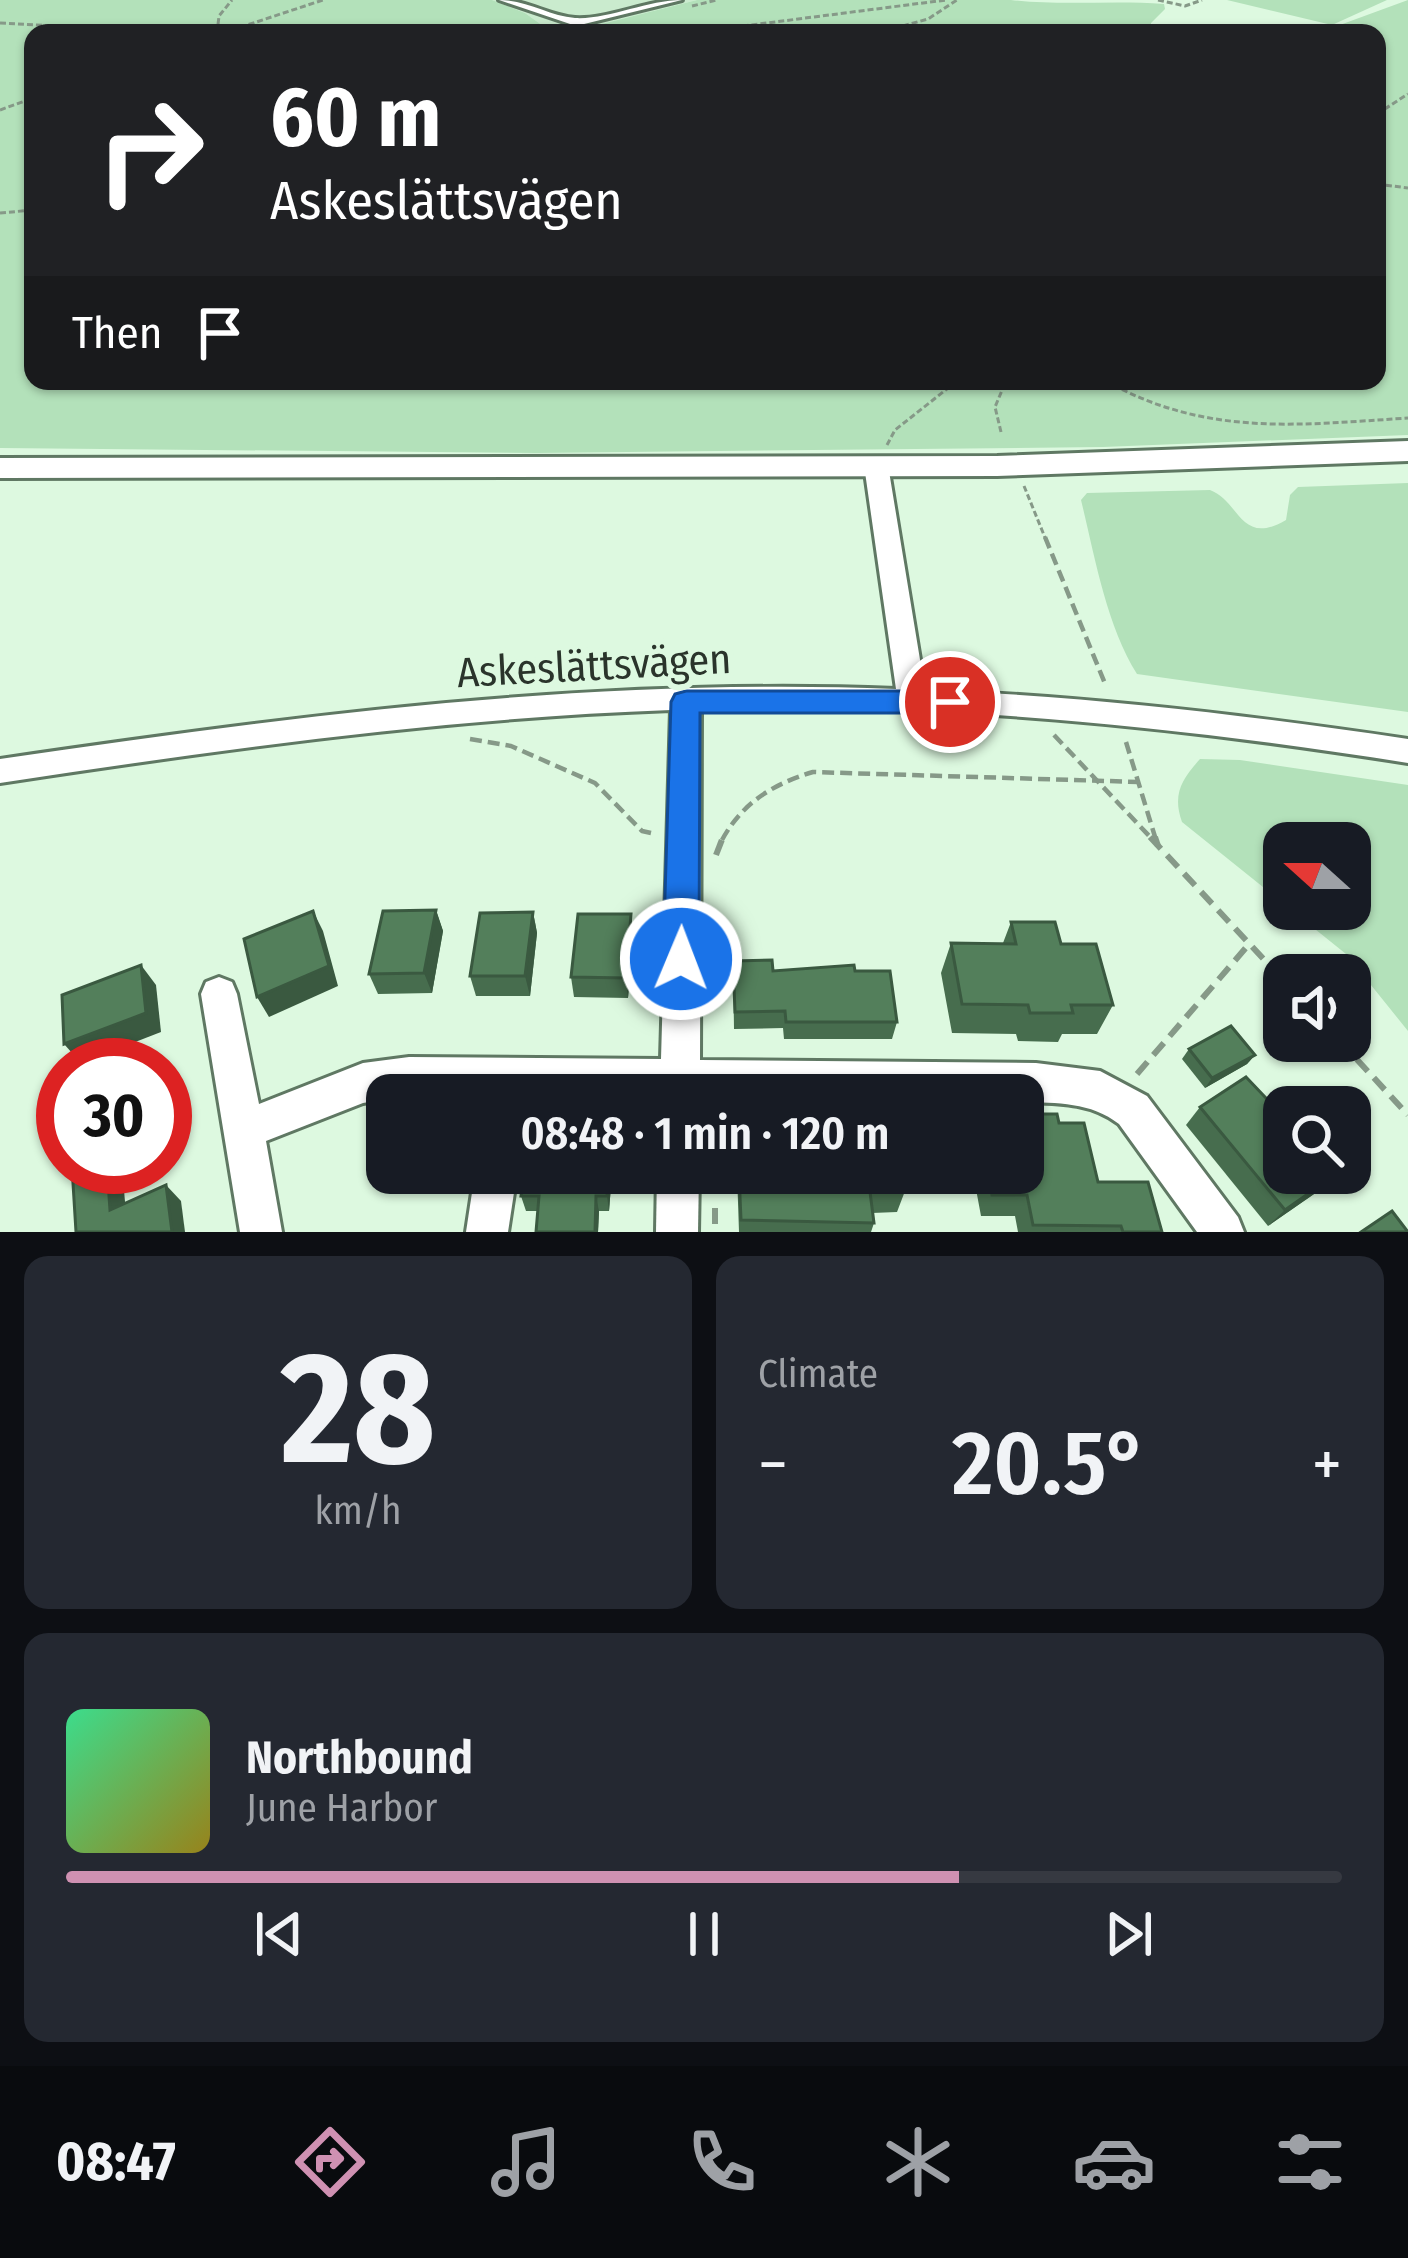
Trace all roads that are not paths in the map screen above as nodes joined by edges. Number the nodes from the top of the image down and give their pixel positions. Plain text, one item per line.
1 (505, 0) edge
2 (676, 0) edge
3 (1408, 452) edge
4 (876, 464) junction
5 (0, 468) edge
6 (913, 701) junction
7 (686, 702) junction
8 (1408, 751) edge
9 (0, 771) edge
10 (219, 994) dead end
11 (680, 1074) edge
12 (1044, 1083) edge
13 (366, 1084) edge
14 (244, 1130) junction
15 (493, 1194) edge
16 (678, 1194) edge
17 (261, 1232) edge
18 (487, 1232) edge
19 (677, 1232) edge
20 (1223, 1232) edge

1 - 2 street
3 - 4 main road
4 - 5 main road
4 - 6 street
6 - 7 street, Askeslättsvägen
6 - 8 street, Askeslättsvägen
7 - 9 street, Askeslättsvägen
7 - 11 street
10 - 14 street
12 - 20 street
13 - 14 street
14 - 17 street
15 - 18 street
16 - 19 street

